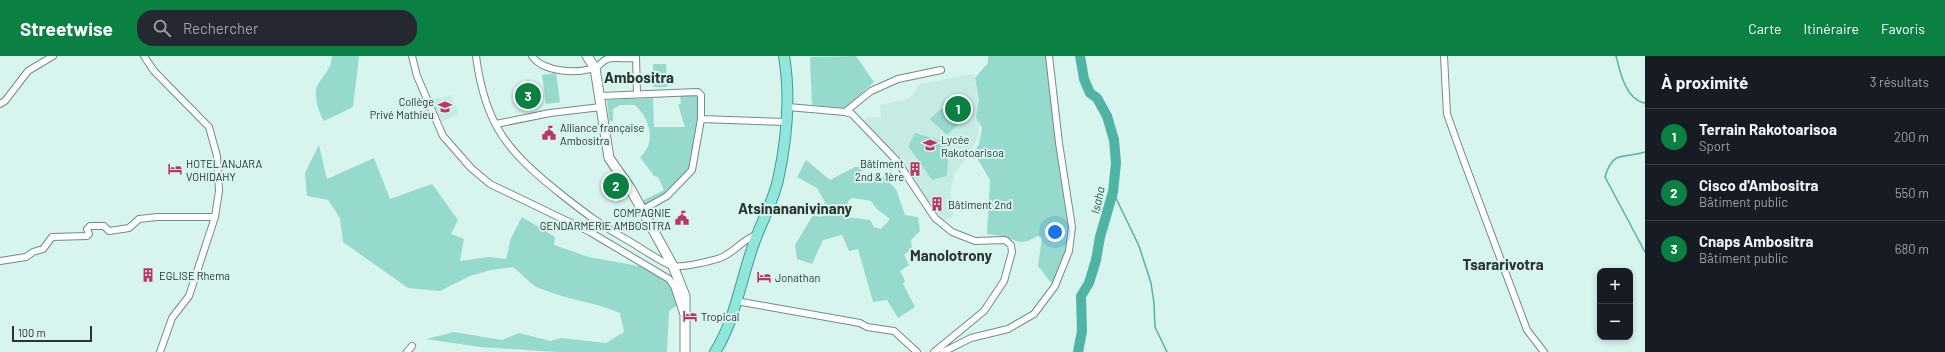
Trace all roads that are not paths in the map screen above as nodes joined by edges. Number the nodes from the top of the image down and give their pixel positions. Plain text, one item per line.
1 (53, 56) edge
2 (144, 56) edge
3 (412, 56) edge
4 (476, 56) edge
5 (532, 56) edge
6 (587, 56) edge
7 (784, 56) edge
8 (1049, 56) edge
9 (1444, 56) edge
10 (636, 57) edge
11 (595, 68) junction
12 (941, 70) dead end
13 (637, 94) junction
14 (600, 96) junction
15 (0, 104) edge
16 (601, 106) junction
17 (788, 107) junction
18 (845, 112) junction
19 (701, 119) junction
20 (787, 122) junction
21 (496, 124) junction
22 (642, 210) junction
23 (215, 217) junction
24 (756, 235) junction
25 (0, 261) edge
26 (674, 266) junction
27 (736, 300) junction
28 (686, 314) junction
29 (412, 346) dead end
30 (160, 352) edge
31 (407, 352) edge
32 (685, 352) edge
33 (715, 352) edge
34 (917, 352) edge
35 (934, 352) edge
36 (943, 352) edge
37 (1544, 352) edge

1 - 15 street
2 - 23 street
3 - 28 street
4 - 21 street
5 - 11 street
6 - 11 street
7 - 17 main road
8 - 36 street
9 - 37 street
10 - 11 street
10 - 13 street
11 - 14 street
12 - 18 street
13 - 14 street
13 - 19 street
14 - 16 street
16 - 21 street
16 - 22 street
17 - 18 street
17 - 20 main road
18 - 35 street
19 - 20 street
19 - 22 street
20 - 24 main road
21 - 26 street
22 - 26 street
23 - 25 street
23 - 30 street
24 - 26 street
24 - 27 main road
26 - 28 street
27 - 33 main road
27 - 34 street
28 - 32 street
29 - 31 street

